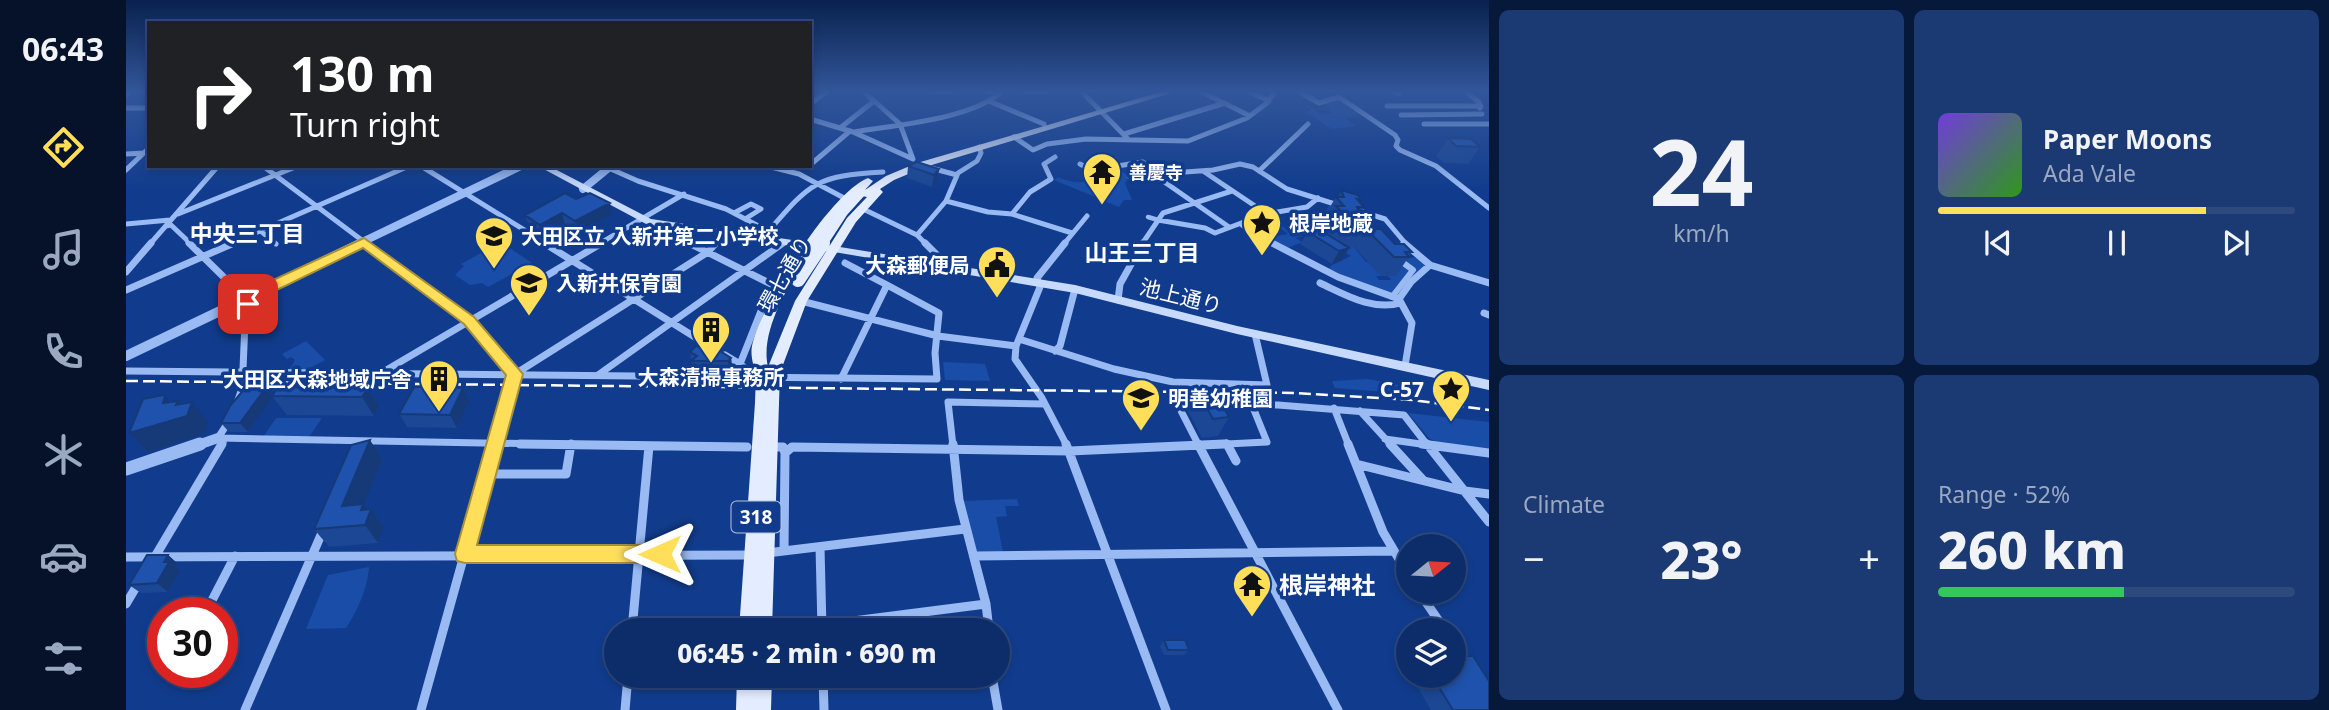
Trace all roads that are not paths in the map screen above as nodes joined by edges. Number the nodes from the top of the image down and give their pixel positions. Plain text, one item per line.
1 (828, 124) edge
2 (845, 124) edge
3 (900, 124) joint
4 (1044, 124) edge
5 (1055, 124) edge
6 (1114, 124) edge
7 (1163, 124) edge
8 (1232, 124) edge
9 (1308, 124) dead end
10 (1376, 124) edge
11 (1378, 124) edge
12 (1366, 125) dead end
13 (840, 128) junction
14 (851, 131) junction
15 (1014, 137) junction
16 (1126, 137) junction
17 (979, 148) junction
18 (147, 152) edge
19 (126, 154) edge
20 (942, 156) junction
21 (1055, 157) dead end
22 (921, 162) junction
23 (812, 164) edge
24 (1080, 164) dead end
25 (216, 168) edge
26 (266, 168) edge
27 (293, 168) edge
28 (404, 168) edge
29 (424, 168) edge
30 (517, 168) edge
31 (545, 168) edge
32 (607, 168) edge
33 (610, 168) edge
34 (775, 168) edge
35 (806, 168) edge
36 (126, 170) edge
37 (1203, 170) junction
38 (1259, 171) junction
39 (883, 172) junction
40 (1154, 173) junction
41 (799, 174) junction
42 (275, 175) junction
43 (957, 175) junction
44 (1129, 176) dead end
45 (816, 184) junction
46 (582, 191) junction
47 (1232, 191) junction
48 (464, 193) junction
49 (864, 193) junction
50 (684, 194) junction
51 (1318, 198) junction
52 (846, 199) junction
53 (946, 201) junction
54 (1194, 203) junction
55 (317, 206) junction
56 (1350, 208) junction
57 (1489, 208) edge
58 (835, 212) junction
59 (857, 212) junction
60 (734, 213) junction
61 (1013, 214) junction
62 (1267, 214) junction
63 (1087, 216) dead end
64 (1148, 217) dead end
65 (1355, 217) edge
66 (745, 219) junction
67 (171, 220) junction
68 (641, 220) junction
69 (1158, 220) junction
70 (126, 224) edge
71 (667, 225) junction
72 (1242, 225) dead end
73 (1229, 227) junction
74 (823, 229) junction
75 (261, 231) junction
76 (843, 233) junction
77 (1072, 233) junction
78 (724, 234) junction
79 (917, 234) junction
80 (765, 235) junction
81 (364, 242) junction
82 (784, 242) junction
83 (276, 244) dead end
84 (811, 247) junction
85 (834, 250) junction
86 (708, 252) junction
87 (1392, 255) edge
88 (204, 257) junction
89 (994, 259) dead end
90 (572, 260) junction
91 (845, 263) dead end
92 (1430, 265) junction
93 (942, 267) junction
94 (743, 271) junction
95 (126, 272) edge
96 (989, 275) junction
97 (1037, 282) junction
98 (1320, 283) dead end
99 (1489, 283) edge
100 (887, 285) junction
101 (780, 287) junction
102 (1075, 289) junction
103 (126, 290) edge
104 (246, 299) junction
105 (636, 300) junction
106 (1118, 300) junction
107 (1397, 300) junction
108 (800, 302) junction
109 (870, 320) junction
110 (469, 321) junction
111 (672, 323) junction
112 (1255, 334) junction
113 (938, 336) junction
114 (1018, 342) junction
115 (1055, 351) junction
116 (126, 356) edge
117 (749, 363) dead end
118 (740, 364) junction
119 (1405, 366) junction
120 (126, 372) edge
121 (248, 372) junction
122 (382, 373) junction
123 (515, 374) junction
124 (759, 374) junction
125 (597, 375) junction
126 (841, 379) junction
127 (1489, 385) edge
128 (1045, 404) junction
129 (1252, 405) junction
130 (1334, 408) junction
131 (1359, 411) junction
132 (221, 439) junction
133 (1385, 439) junction
134 (362, 441) junction
135 (494, 443) junction
136 (1226, 443) junction
137 (571, 444) junction
138 (1428, 444) junction
139 (1199, 445) junction
140 (649, 446) junction
141 (747, 447) dead end
142 (954, 449) junction
143 (1070, 450) junction
144 (1489, 453) edge
145 (357, 454) edge
146 (1236, 461) dead end
147 (1356, 464) junction
148 (126, 469) edge
149 (485, 474) junction
150 (1423, 480) junction
151 (1465, 491) junction
152 (1489, 494) edge
153 (329, 517) edge
154 (1489, 522) edge
155 (965, 529) junction
156 (820, 547) junction
157 (1392, 551) junction
158 (768, 553) junction
159 (465, 554) junction
160 (639, 554) junction
161 (1108, 554) junction
162 (1258, 554) junction
163 (313, 555) junction
164 (235, 556) junction
165 (975, 556) junction
166 (126, 557) edge
167 (154, 557) junction
168 (1396, 557) edge
169 (214, 597) edge
170 (126, 604) edge
171 (986, 604) junction
172 (633, 618) edge
173 (753, 618) edge
174 (763, 618) edge
175 (822, 618) edge
176 (890, 618) edge
177 (988, 618) edge
178 (1466, 662) edge
179 (1475, 675) edge
180 (627, 688) edge
181 (747, 688) edge
182 (762, 688) edge
183 (823, 688) edge
184 (994, 688) edge
185 (245, 710) edge
186 (421, 710) edge
187 (625, 710) edge
188 (746, 710) edge
189 (761, 710) edge
190 (824, 710) edge
191 (998, 710) edge
192 (1166, 710) edge
193 (1338, 710) edge

1 - 13 street
2 - 13 street
3 - 14 street
3 - 22 street
4 - 20 main road, 環七通り / 318
5 - 15 main road, 環七通り / 318
6 - 16 street
7 - 16 street
8 - 16 street
9 - 38 street
10 - 12 street
11 - 57 street
13 - 14 street
14 - 22 street
14 - 23 street
15 - 16 street
15 - 17 main road, 環七通り / 318
17 - 20 main road, 環七通り / 318
17 - 43 street
18 - 19 street
18 - 36 street
20 - 22 main road
20 - 49 main road, 環七通り / 318
21 - 61 street
22 - 39 main road
22 - 43 street
22 - 49 main road, 環七通り / 318
22 - 59 main road
24 - 40 street
25 - 67 street
26 - 42 street
27 - 42 street
28 - 55 street
29 - 48 street
30 - 48 street
31 - 46 main road, 池上通り
32 - 46 street
33 - 50 street
34 - 41 street
35 - 41 street
37 - 38 street
37 - 40 street
37 - 47 street
38 - 51 street
39 - 45 street
39 - 52 main road
40 - 44 street
40 - 54 street
41 - 45 street
42 - 55 street
42 - 67 street
43 - 53 street
45 - 52 street
45 - 80 street
46 - 68 main road, 池上通り
47 - 54 street
47 - 62 street
48 - 81 street
48 - 90 street
49 - 124 main road, 環七通り / 318
50 - 60 street
50 - 68 street
51 - 56 street
51 - 62 street
52 - 58 main road
53 - 61 street
53 - 79 street
54 - 69 street
54 - 73 street
55 - 75 street
55 - 81 street
56 - 65 street
56 - 92 street
58 - 59 street
58 - 74 main road
59 - 76 main road
59 - 79 street
60 - 66 street
60 - 66 street
61 - 77 street
62 - 73 street
63 - 77 street
64 - 69 street
66 - 80 street
67 - 70 street
67 - 88 street
67 - 95 street
68 - 71 main road, 池上通り
68 - 90 street
69 - 73 street
69 - 106 street
71 - 78 main road, 池上通り
71 - 86 street
72 - 107 street
74 - 76 street
74 - 84 main road
75 - 83 street
75 - 88 street
76 - 85 main road
77 - 97 street
78 - 80 main road, 池上通り
78 - 86 street
79 - 93 street
80 - 82 main road, 池上通り
81 - 104 street
81 - 110 street
82 - 84 main road, 池上通り
82 - 94 street
84 - 85 main road, 池上通り
84 - 101 main road
85 - 93 main road, 池上通り
85 - 108 main road
86 - 94 street
86 - 105 street
87 - 107 street
88 - 103 street
88 - 104 street
89 - 96 street
90 - 105 street
90 - 110 street
91 - 100 street
92 - 99 street
92 - 107 street
93 - 96 main road, 池上通り
94 - 101 street
94 - 111 street
96 - 97 main road, 池上通り
97 - 102 main road, 池上通り
97 - 114 street
98 - 107 street
100 - 109 street
100 - 113 street
101 - 118 street
101 - 124 main road
102 - 106 main road, 池上通り
102 - 115 street
104 - 116 street
104 - 121 street
105 - 111 street
105 - 123 street
106 - 112 main road, 池上通り
107 - 119 street
108 - 109 street
108 - 124 main road
109 - 113 street
109 - 126 street
110 - 122 street
110 - 123 street
111 - 118 street
111 - 125 street
112 - 115 street
112 - 119 main road, 池上通り
113 - 114 street
113 - 126 street
114 - 115 street
114 - 128 street
117 - 124 street
118 - 124 street
119 - 127 main road, 池上通り
120 - 121 street
121 - 122 street
121 - 132 street
122 - 123 street
123 - 125 street
123 - 135 street
124 - 125 street
124 - 126 street
124 - 158 main road, 環七通り / 318, bridge
128 - 142 street
128 - 143 street
129 - 130 street
129 - 136 street
129 - 139 street
130 - 131 street
130 - 147 street
131 - 133 street
131 - 138 street
132 - 134 street
132 - 148 street
132 - 167 street
133 - 138 street
133 - 150 street
134 - 135 street
134 - 145 street
135 - 137 street
135 - 149 street
136 - 139 street
136 - 146 street
137 - 140 street
137 - 149 street
138 - 144 street
138 - 151 street
139 - 143 street
139 - 162 street
140 - 141 street
140 - 160 street
142 - 143 street
142 - 155 street
142 - 158 street
143 - 161 street
147 - 150 street
147 - 157 street
149 - 159 street
150 - 151 street
151 - 152 street
151 - 154 street
153 - 163 street
155 - 156 street
155 - 165 street
156 - 158 street
156 - 175 street
157 - 162 street
157 - 168 street
158 - 160 street
158 - 173 main road, 環七通り / 318
158 - 174 main road, 環七通り / 318
159 - 160 street
159 - 163 street
159 - 186 street
160 - 172 street
161 - 162 street
161 - 165 street
161 - 192 street
162 - 193 street
163 - 164 street
163 - 185 street
164 - 167 street
164 - 169 street
165 - 171 street
166 - 167 street
167 - 170 street
171 - 176 street
171 - 177 street
178 - 179 street
180 - 187 street
181 - 188 main road
182 - 189 main road
183 - 190 street
184 - 191 street

